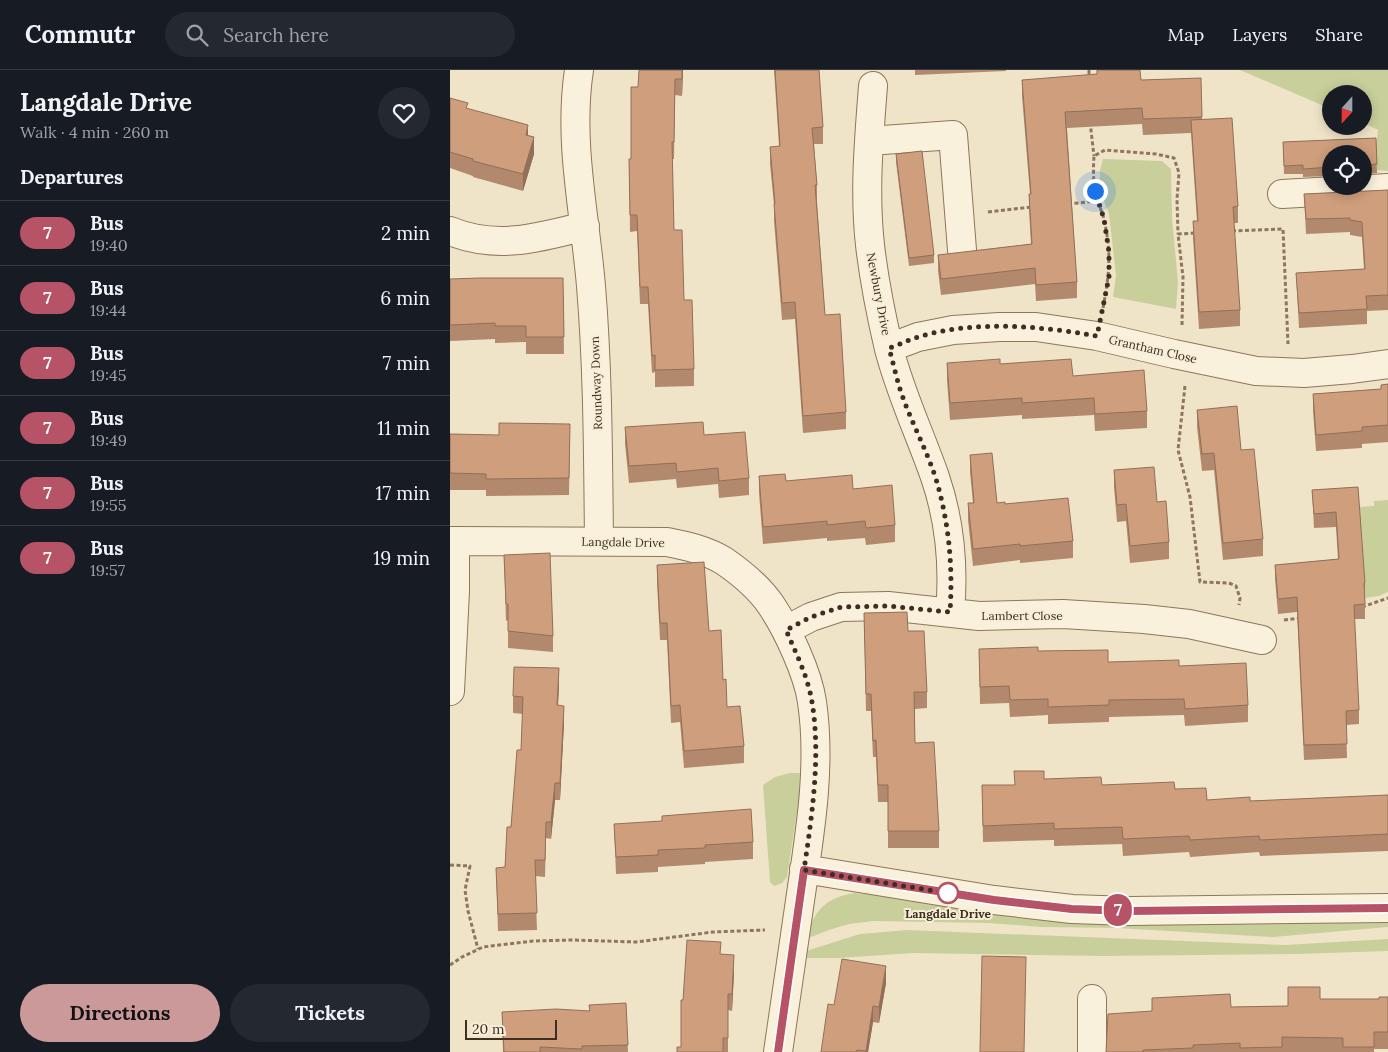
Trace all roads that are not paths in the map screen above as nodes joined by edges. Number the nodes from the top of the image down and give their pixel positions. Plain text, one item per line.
1 (579, 70) edge
2 (873, 86) dead end
3 (869, 141) junction
4 (1388, 188) edge
5 (1282, 194) dead end
6 (585, 226) junction
7 (450, 231) edge
8 (962, 250) edge
9 (889, 348) junction
10 (1388, 364) edge
11 (452, 541) edge
12 (599, 541) junction
13 (950, 612) junction
14 (786, 630) junction
15 (1250, 637) road end
16 (450, 691) edge
17 (804, 870) junction
18 (1388, 908) edge
19 (1092, 999) dead end
20 (778, 1052) edge
21 (1092, 1052) edge

1 - 6 street, Roundway Down
2 - 3 street, Newbury Drive
3 - 8 street
3 - 9 street, Newbury Drive
4 - 5 street
6 - 7 street
6 - 12 street, Roundway Down
9 - 10 street, Grantham Close
9 - 13 street, Newbury Drive
11 - 12 street, Langdale Drive
11 - 16 street
12 - 14 street, Langdale Drive
13 - 14 street, Lambert Close
13 - 15 street, Lambert Close
14 - 17 street, Langdale Drive
17 - 18 street
17 - 20 street, Langdale Drive
19 - 21 street

